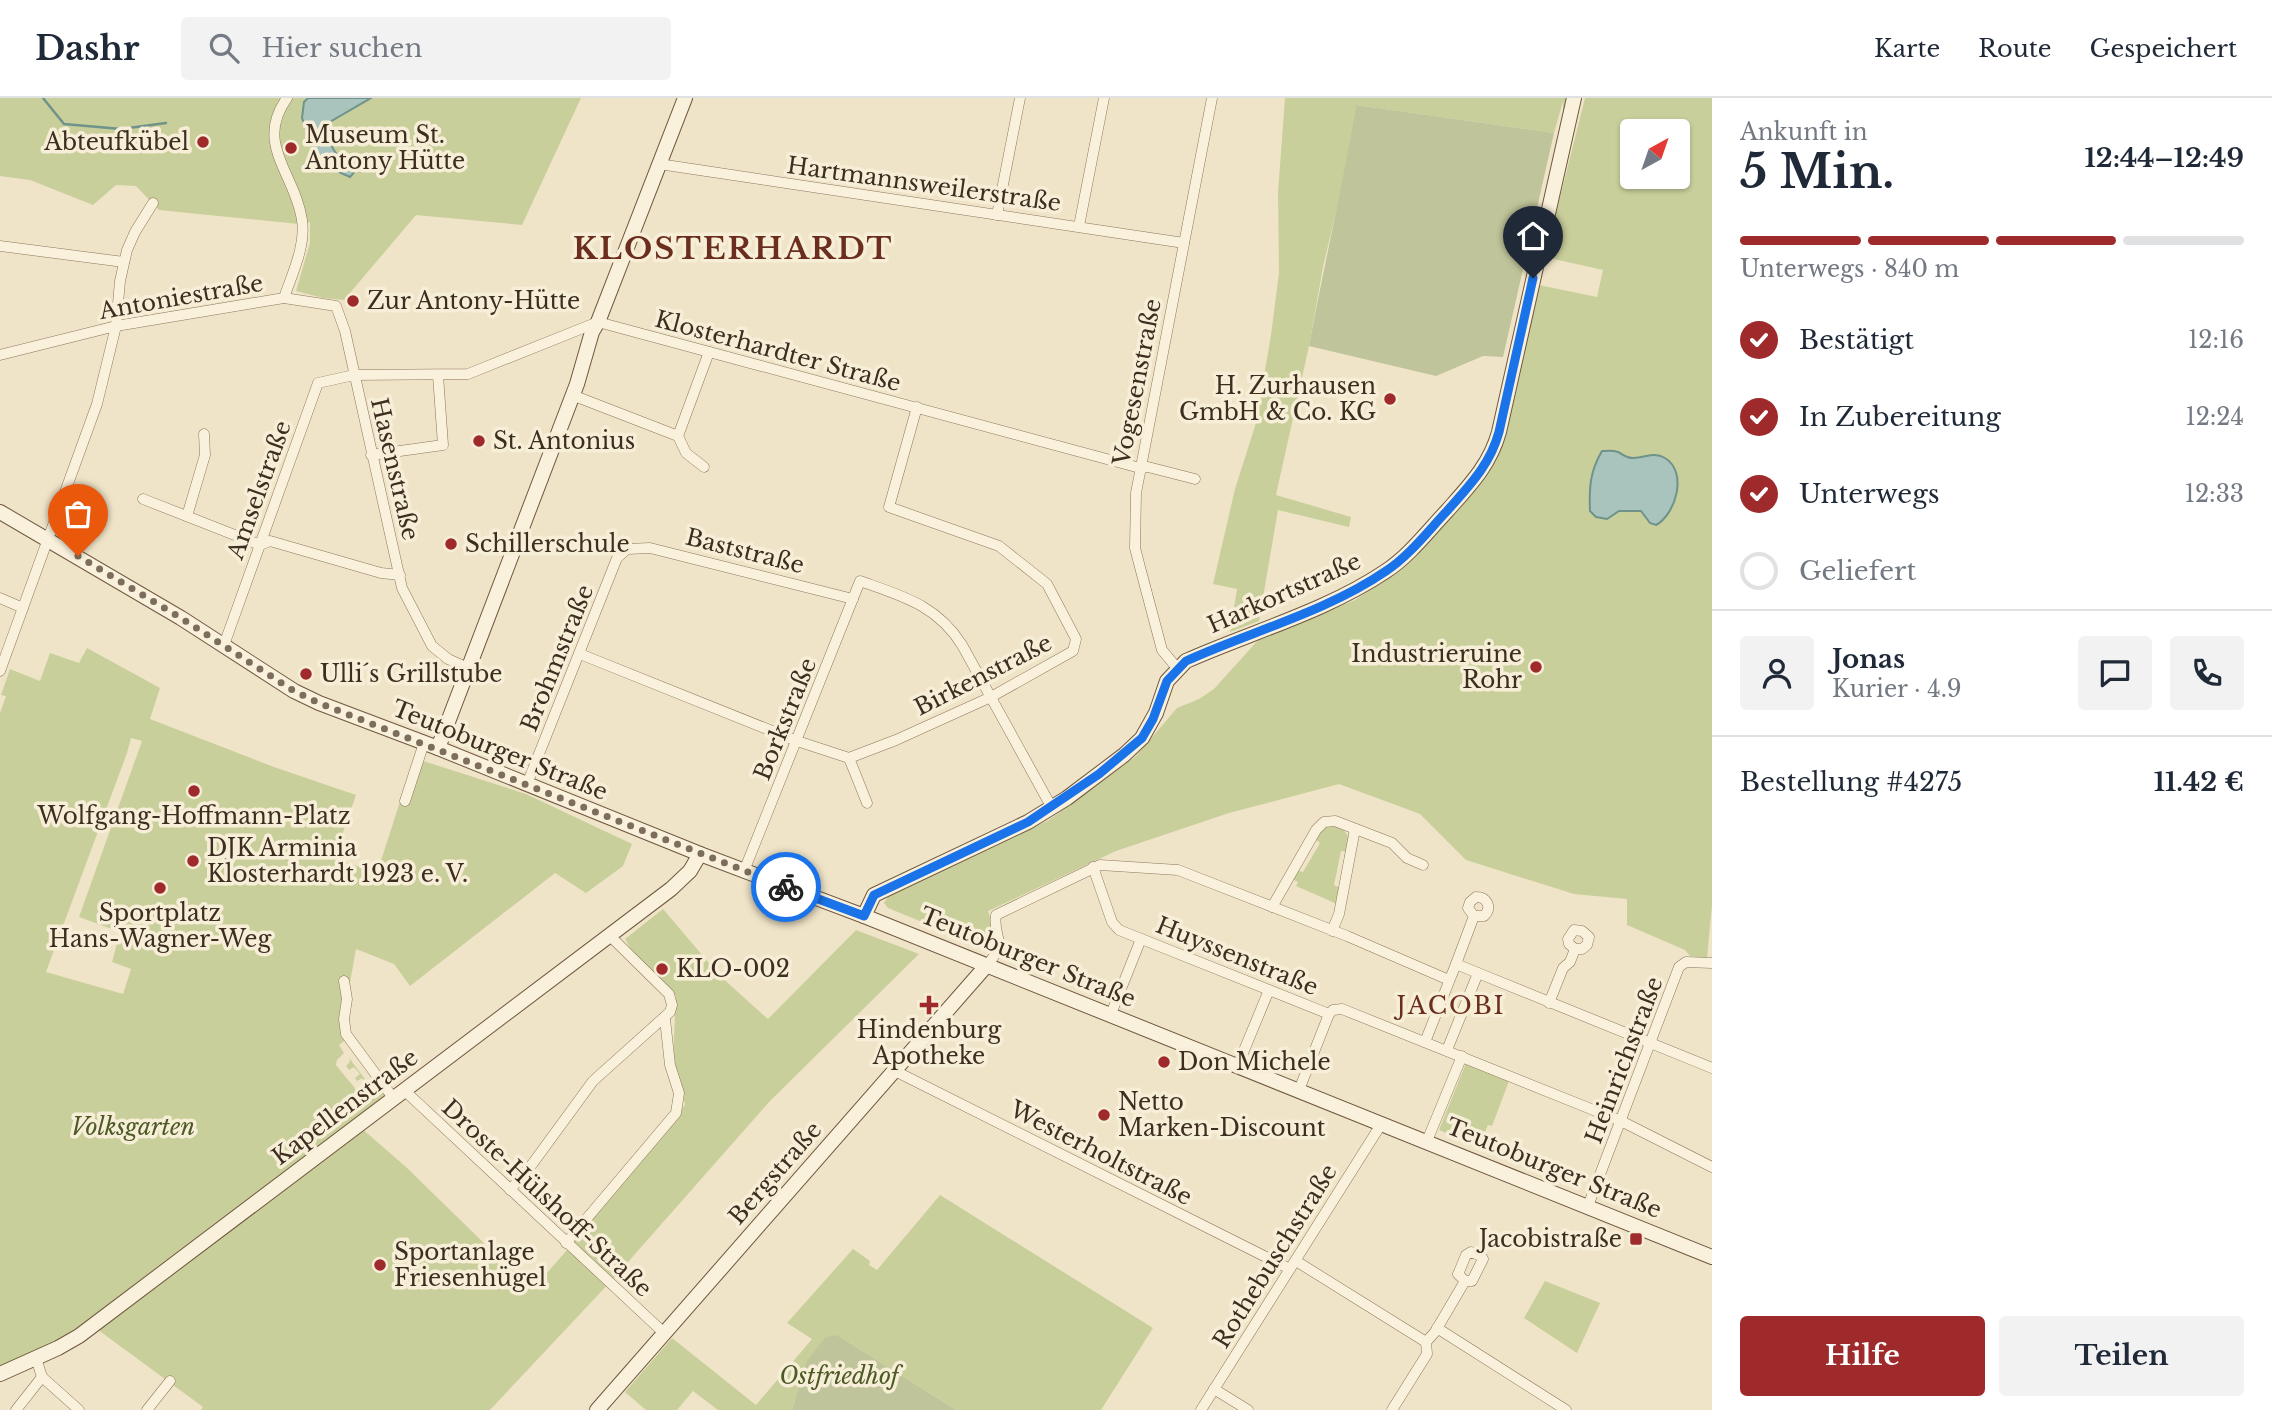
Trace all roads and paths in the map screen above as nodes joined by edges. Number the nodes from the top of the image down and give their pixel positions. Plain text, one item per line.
1 (287, 98) edge
2 (685, 98) edge
3 (1020, 98) edge
4 (1104, 98) edge
5 (1212, 98) edge
6 (1574, 98) edge
7 (659, 164) junction
8 (153, 203) dead end
9 (997, 215) junction
10 (1079, 226) junction
11 (1184, 243) junction
12 (0, 246) edge
13 (124, 262) junction
14 (284, 299) junction
15 (598, 322) junction
16 (116, 326) junction
17 (709, 352) junction
18 (0, 355) edge
19 (354, 375) junction
20 (438, 375) junction
21 (572, 395) junction
22 (917, 407) junction
23 (204, 434) dead end
24 (678, 436) junction
25 (371, 455) junction
26 (704, 467) dead end
27 (1140, 468) junction
28 (1195, 479) dead end
29 (143, 499) dead end
30 (0, 512) edge
31 (187, 516) junction
32 (48, 538) junction
33 (260, 544) junction
34 (627, 549) joint
35 (400, 575) junction
36 (0, 598) edge
37 (853, 599) junction
38 (23, 608) junction
39 (224, 645) junction
40 (580, 654) junction
41 (468, 668) junction
42 (1177, 668) junction
43 (0, 671) edge
44 (991, 697) junction
45 (797, 741) junction
46 (431, 746) junction
47 (849, 758) junction
48 (527, 784) junction
49 (405, 801) dead end
50 (867, 803) dead end
51 (1052, 808) junction
52 (1355, 829) junction
53 (700, 854) junction
54 (1423, 865) dead end
55 (1093, 867) junction
56 (744, 871) junction
57 (1272, 907) junction
58 (1474, 916) dead end
59 (871, 918) junction
60 (1332, 931) junction
61 (610, 936) junction
62 (1142, 939) junction
63 (1575, 949) dead end
64 (1712, 963) edge
65 (1456, 964) junction
66 (987, 965) junction
67 (1478, 973) junction
68 (1449, 980) junction
69 (344, 981) dead end
70 (1269, 990) junction
71 (1549, 1003) junction
72 (1111, 1014) junction
73 (1329, 1014) junction
74 (665, 1019) junction
75 (1425, 1042) junction
76 (1650, 1044) junction
77 (1447, 1050) junction
78 (1462, 1056) junction
79 (1238, 1065) junction
80 (1712, 1068) edge
81 (894, 1071) junction
82 (1299, 1090) junction
83 (400, 1095) junction
84 (1621, 1121) junction
85 (1382, 1123) junction
86 (1427, 1141) junction
87 (1712, 1167) edge
88 (510, 1190) junction
89 (1588, 1206) junction
90 (566, 1243) junction
91 (1712, 1256) edge
92 (1293, 1265) junction
93 (1465, 1281) dead end
94 (1437, 1328) junction
95 (664, 1333) junction
96 (1426, 1342) junction
97 (36, 1358) junction
98 (0, 1374) edge
99 (42, 1377) junction
100 (170, 1381) dead end
101 (1214, 1389) junction
102 (16, 1410) edge
103 (79, 1410) edge
104 (147, 1410) edge
105 (597, 1410) edge
106 (1201, 1410) edge
107 (1248, 1410) edge
108 (1392, 1410) edge
109 (1566, 1410) edge

1 - 14 street, Antoniestraße
2 - 7 street
3 - 9 street
4 - 10 street
5 - 11 street, Vogesenstraße
6 - 42 street, Harkortstraße
7 - 9 street, Hartmannsweilerstraße
7 - 15 street
8 - 13 street
9 - 10 street, Hartmannsweilerstraße
10 - 11 street, Hartmannsweilerstraße
11 - 27 street, Vogesenstraße
12 - 13 street
13 - 16 street
14 - 16 street, Antoniestraße
14 - 19 street, Hasenstraße
15 - 17 street, Klosterhardter Straße
15 - 20 street
15 - 21 street
16 - 18 street, Antoniestraße
16 - 32 street
17 - 22 street, Klosterhardter Straße
17 - 24 street
19 - 20 street
19 - 25 street, Hasenstraße
19 - 33 street, Amselstraße
20 - 25 street
21 - 24 street
21 - 41 street
22 - 27 street, Klosterhardter Straße
22 - 44 street, Birkenstraße
23 - 31 street
24 - 26 street
25 - 35 street, Hasenstraße
27 - 28 street, Klosterhardter Straße
27 - 42 street, Vogesenstraße
29 - 31 street
30 - 32 street, Teutoburger Straße
31 - 33 street
32 - 38 street
32 - 39 street, Teutoburger Straße
33 - 35 street
33 - 39 street, Amselstraße
34 - 37 street, Baststraße
34 - 40 street, Brohmstraße
35 - 41 street, Hasenstraße
36 - 38 street
37 - 44 street, Borkstraße
37 - 45 street, Borkstraße
38 - 43 street
39 - 46 street, Teutoburger Straße
40 - 45 street
40 - 48 street, Brohmstraße
41 - 46 street
42 - 51 street
44 - 47 street, Birkenstraße
44 - 51 street
45 - 47 street
45 - 56 street, Borkstraße
46 - 48 street, Teutoburger Straße
46 - 49 street
47 - 50 street
48 - 53 street, Teutoburger Straße
51 - 59 street
52 - 54 street
52 - 57 street
52 - 60 street
53 - 56 street, Teutoburger Straße
53 - 61 street, Kapellenstraße
55 - 57 street
55 - 62 street, Huyssenstraße
55 - 66 street
56 - 59 street, Teutoburger Straße
57 - 60 street
58 - 65 street
59 - 66 street, Teutoburger Straße
60 - 68 street
61 - 74 street
61 - 83 street, Kapellenstraße
62 - 70 street, Huyssenstraße
62 - 72 street
63 - 71 street
64 - 76 street, Heinrichstraße
65 - 67 street
65 - 68 street
66 - 72 street, Teutoburger Straße
66 - 81 street, Bergstraße
67 - 71 street
67 - 77 street
68 - 75 street
69 - 83 street, Droste-Hülshoff-Straße
70 - 73 street, Huyssenstraße
70 - 79 street
71 - 76 street
72 - 79 street, Teutoburger Straße
73 - 75 street, Huyssenstraße
73 - 82 street
74 - 88 street
74 - 90 street
75 - 77 street, Huyssenstraße
76 - 80 street
76 - 84 street, Heinrichstraße
77 - 78 street, Huyssenstraße
78 - 84 street, Huyssenstraße
78 - 86 street
79 - 82 street, Teutoburger Straße
81 - 92 street, Westerholtstraße
81 - 95 street, Bergstraße
82 - 85 street, Teutoburger Straße
83 - 88 street, Droste-Hülshoff-Straße
83 - 97 street, Kapellenstraße
84 - 87 street, Huyssenstraße
84 - 89 street, Heinrichstraße
85 - 86 street, Teutoburger Straße
85 - 92 street, Rothebuschstraße
86 - 89 street, Teutoburger Straße
88 - 90 street, Droste-Hülshoff-Straße
89 - 91 street, Teutoburger Straße
90 - 95 street, Droste-Hülshoff-Straße
92 - 96 street, Westerholtstraße
92 - 101 street, Rothebuschstraße
93 - 94 street
94 - 96 street
94 - 109 street
95 - 105 street, Bergstraße
96 - 108 street
97 - 98 street, Kapellenstraße
97 - 99 street
99 - 102 street
99 - 103 street
100 - 104 street
101 - 106 street, Rothebuschstraße
101 - 107 street

